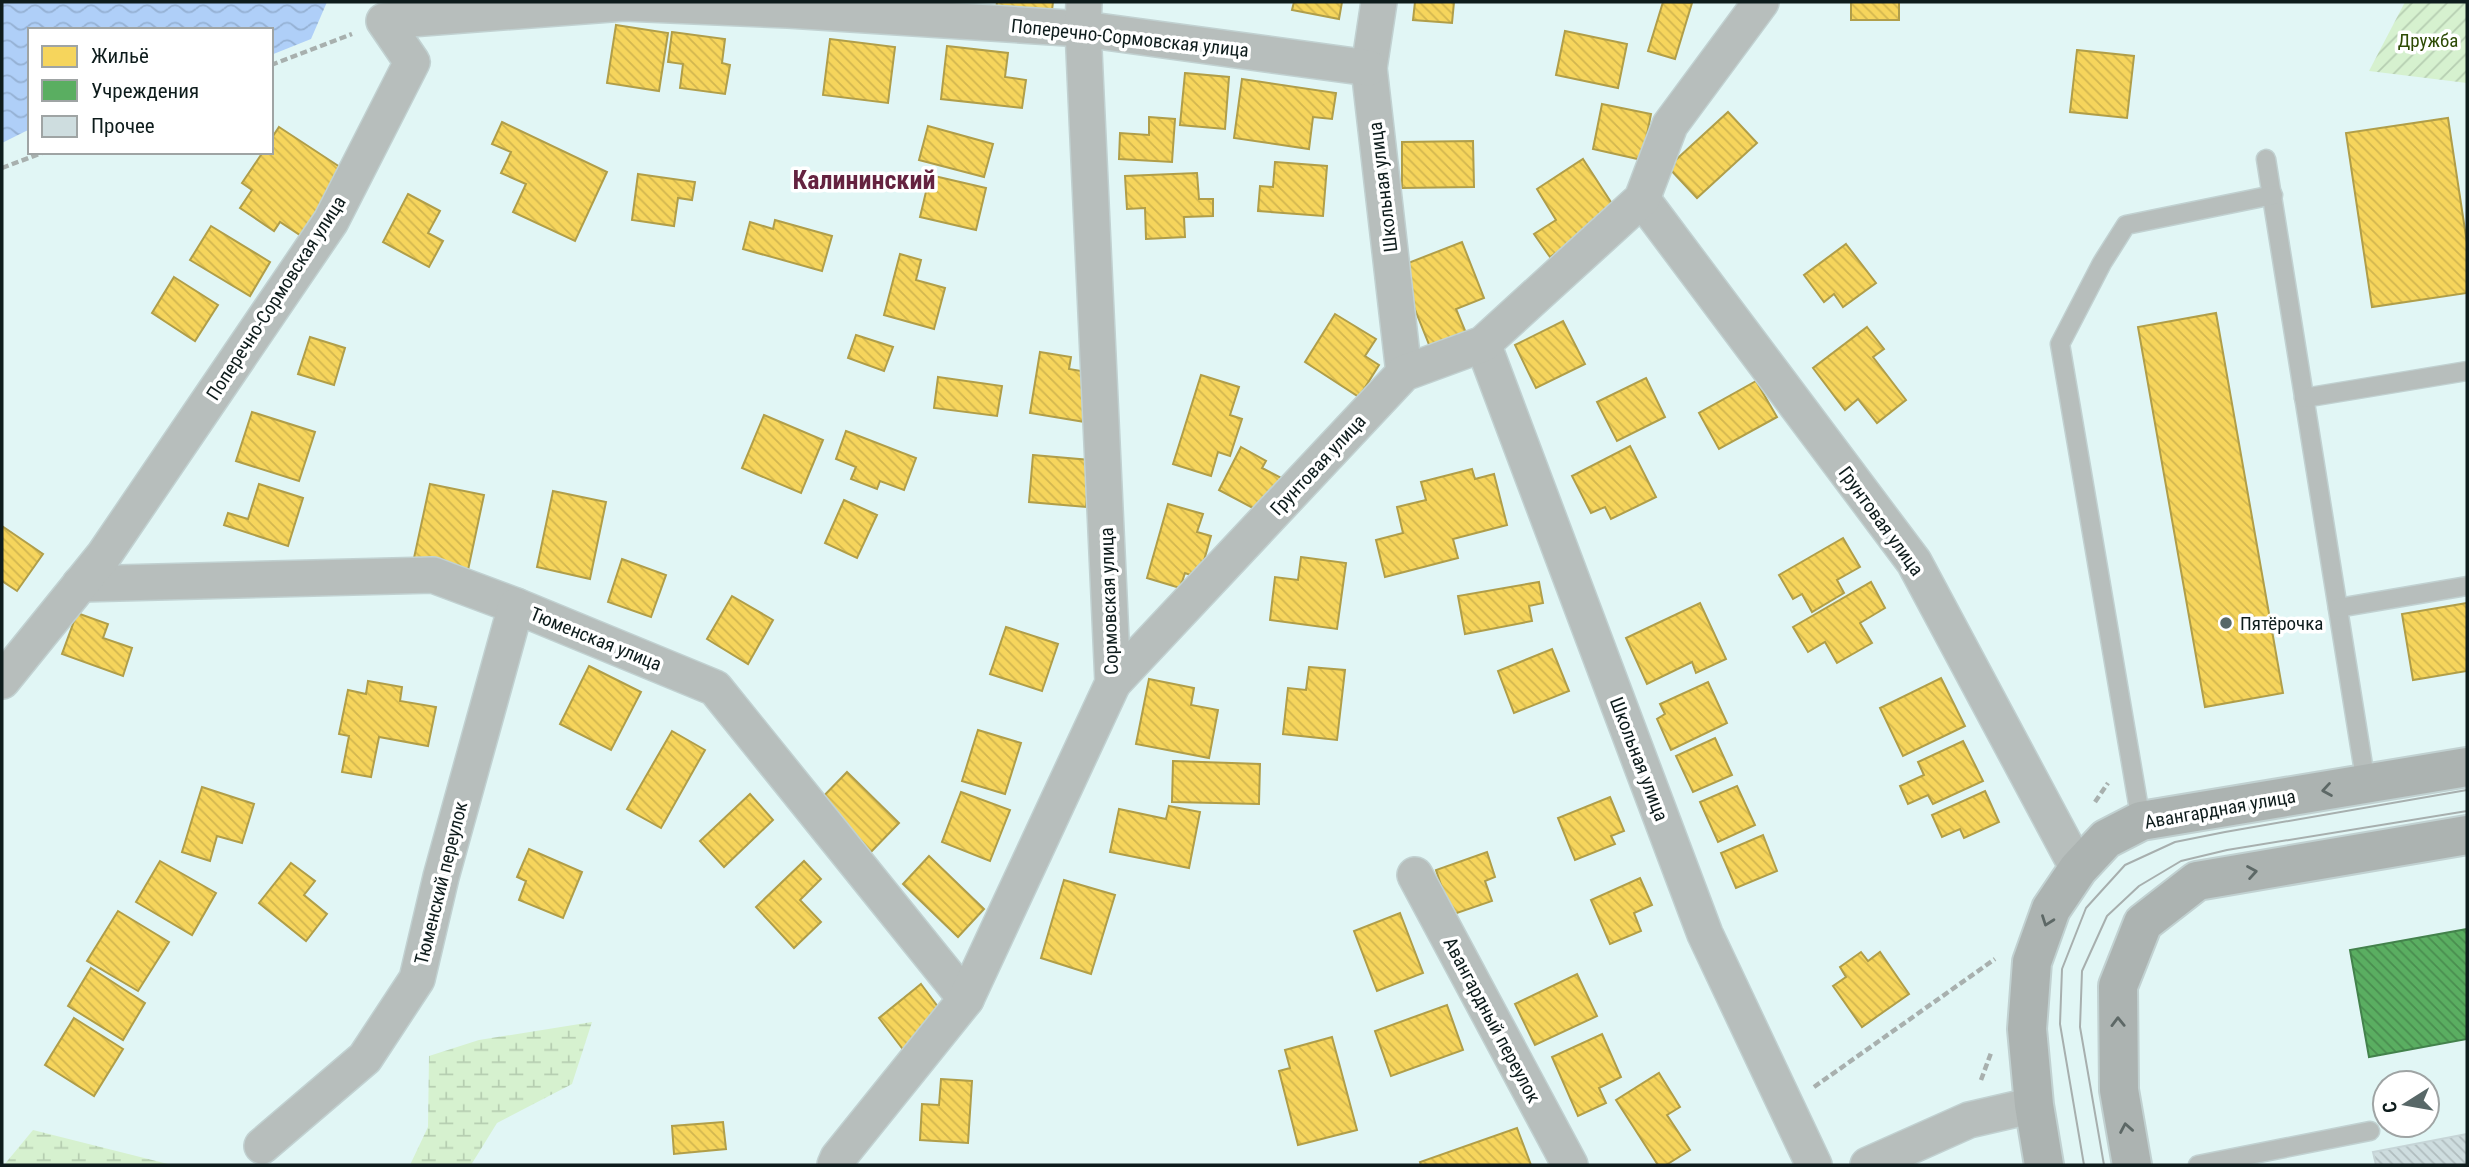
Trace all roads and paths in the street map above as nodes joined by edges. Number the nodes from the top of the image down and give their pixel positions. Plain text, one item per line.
1 (624, 2) edge
2 (1379, 2) edge
3 (1761, 2) edge
4 (1083, 15) edge
5 (384, 21) junction
6 (273, 64) edge
7 (1369, 68) junction
8 (39, 154) edge
9 (2266, 159) dead end
10 (2, 168) edge
11 (2273, 195) junction
12 (1642, 199) junction
13 (1483, 344) junction
14 (2467, 372) edge
15 (1404, 373) junction
16 (2304, 398) junction
17 (80, 584) junction
18 (2467, 586) edge
19 (516, 606) junction
20 (2338, 608) junction
21 (2, 681) edge
22 (1113, 683) junction
23 (2467, 767) edge
24 (2366, 784) junction
25 (2141, 821) junction
26 (2467, 835) edge
27 (2078, 869) junction
28 (1415, 875) dead end
29 (1997, 958) dead end
30 (966, 999) junction
31 (2034, 1105) junction
32 (1786, 1106) junction
33 (2370, 1131) dead end
34 (262, 1146) dead end
35 (835, 1165) edge
36 (1570, 1165) edge
37 (1814, 1165) edge
38 (1868, 1165) edge
39 (2044, 1165) edge
40 (2133, 1165) edge
41 (2198, 1165) edge

1 - 4 street, Поперечно-Сормовская улица
1 - 5 street, Поперечно-Сормовская улица
2 - 7 street, Школьная улица
3 - 12 street, Грунтовая улица
4 - 7 street, Поперечно-Сормовская улица
4 - 22 street, Сормовская улица
5 - 6 path
5 - 17 street, Поперечно-Сормовская улица
7 - 15 street, Школьная улица
8 - 10 path
9 - 11 lane
11 - 16 lane
11 - 25 lane
12 - 13 street, Грунтовая улица
12 - 27 street, Грунтовая улица
13 - 15 street, Грунтовая улица
13 - 32 street, Школьная улица
14 - 16 lane
15 - 22 street, Грунтовая улица
16 - 20 lane
17 - 19 street, Тюменская улица
17 - 21 street, Поперечно-Сормовская улица
18 - 20 lane
19 - 30 street, Тюменская улица
19 - 34 street, Тюменский переулок
20 - 24 lane
22 - 30 street, Сормовская улица
23 - 24 main road, Авангардная улица
24 -> 25 main road, Авангардная улица
25 - 27 main road, Авангардная улица
40 -> 26 main road
27 -> 31 main road, Авангардная улица
28 - 36 street, Авангардный переулок
29 - 32 path
30 - 35 street, Сормовская улица
31 - 38 street
31 - 39 main road, Авангардная улица
32 - 37 street, Школьная улица
33 - 41 lane

